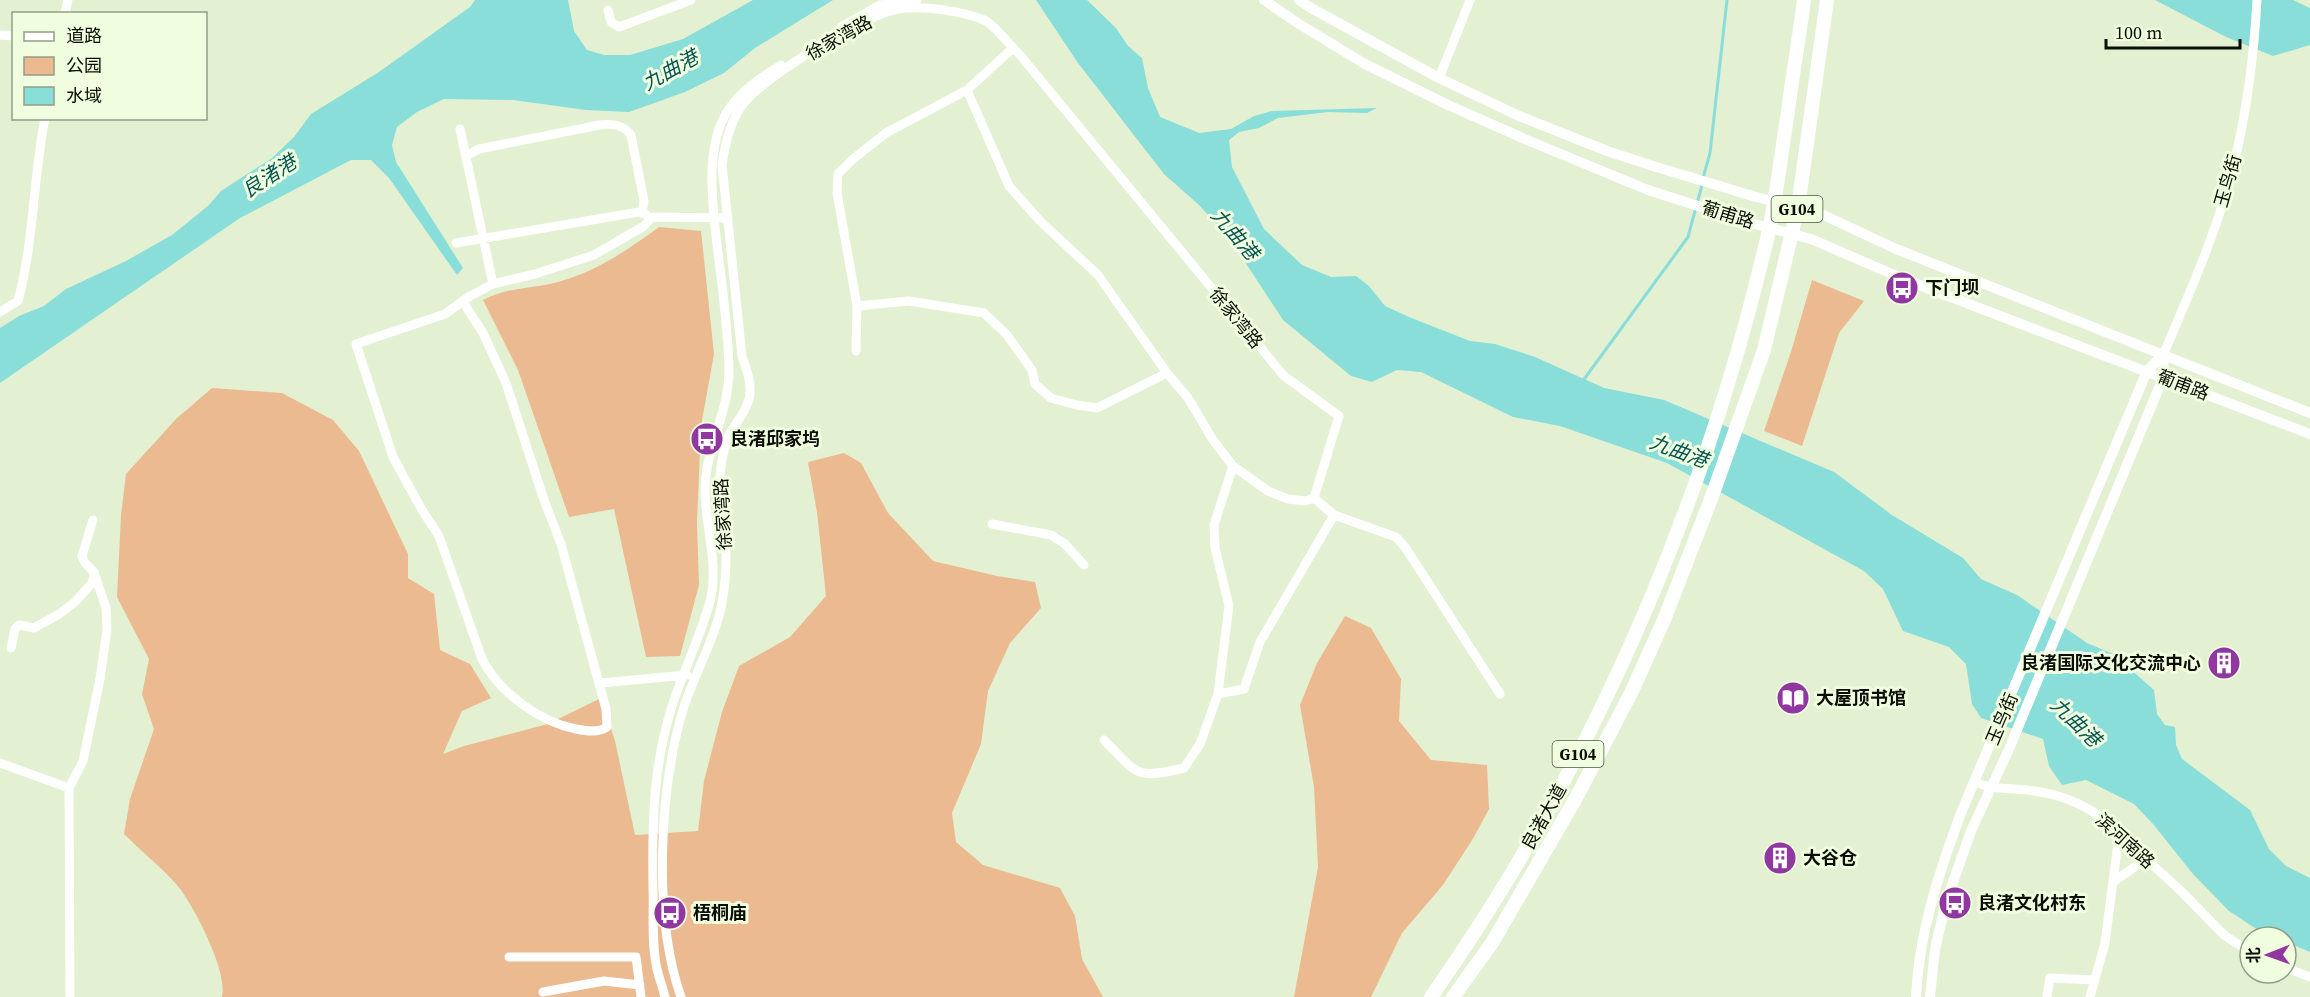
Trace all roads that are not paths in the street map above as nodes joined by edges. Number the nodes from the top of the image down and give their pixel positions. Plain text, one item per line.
1 (691, 0) edge
2 (916, 0) edge
3 (1264, 0) edge
4 (1299, 0) edge
5 (1470, 0) edge
6 (1804, 0) edge
7 (1827, 0) edge
8 (2257, 0) edge
9 (929, 2) edge
10 (608, 10) dead end
11 (1013, 48) junction
12 (1439, 78) junction
13 (967, 90) junction
14 (45, 120) edge
15 (460, 129) dead end
16 (466, 156) junction
17 (1774, 202) junction
18 (1798, 207) junction
19 (642, 213) junction
20 (652, 217) junction
21 (714, 218) junction
22 (727, 218) junction
23 (1769, 228) junction
24 (1792, 234) junction
25 (483, 238) junction
26 (456, 243) dead end
27 (493, 284) junction
28 (463, 302) junction
29 (856, 306) junction
30 (0, 312) edge
31 (856, 351) dead end
32 (2164, 353) junction
33 (2147, 371) junction
34 (1167, 373) junction
35 (2163, 378) junction
36 (2310, 413) edge
37 (2310, 434) edge
38 (1233, 466) junction
39 (1314, 498) junction
40 (1334, 514) junction
41 (93, 520) dead end
42 (992, 524) dead end
43 (1084, 565) dead end
44 (94, 572) junction
45 (11, 648) dead end
46 (684, 675) junction
47 (696, 675) junction
48 (600, 682) junction
49 (1218, 694) junction
50 (1500, 694) dead end
51 (1104, 740) dead end
52 (0, 763) edge
53 (1975, 782) junction
54 (69, 788) junction
55 (1989, 789) junction
56 (2119, 835) junction
57 (2146, 859) junction
58 (2113, 882) junction
59 (2238, 944) edge
60 (509, 957) dead end
61 (2095, 980) junction
62 (639, 985) junction
63 (543, 992) dead end
64 (2047, 996) edge
65 (70, 997) edge
66 (641, 997) edge
67 (665, 997) edge
68 (681, 997) edge
69 (1431, 997) edge
70 (1453, 997) edge
71 (1916, 997) edge
72 (1930, 997) edge
73 (2090, 997) edge

1 - 10 street
2 - 21 street, 徐家湾路
3 - 23 main road, 葡甫路
4 - 12 main road, 葡甫路
5 - 12 street
6 - 17 highway, G104
7 - 18 highway, G104
8 - 32 street, 玉鸟街
9 - 11 street, 徐家湾路
9 - 22 street, 徐家湾路
11 - 13 street
11 - 39 street, 徐家湾路
12 - 17 main road, 葡甫路
13 - 29 street
13 - 34 street
14 - 30 street
15 - 16 street
16 - 19 street
16 - 25 street
17 - 18 main road, 葡甫路
17 - 23 highway, G104
18 - 24 highway, G104
18 - 32 main road, 葡甫路
19 - 20 street
19 - 25 street
20 - 21 street
20 - 27 street
21 - 22 street
21 - 46 street, 徐家湾路
22 - 47 street, 徐家湾路
23 - 24 main road, 葡甫路
23 - 69 highway, 良渚大道 / G104
24 - 33 main road, 葡甫路
24 - 70 highway, 良渚大道 / G104
25 - 26 street
25 - 27 street
27 - 28 street
28 - 48 street
28 - 48 street
29 - 31 street
29 - 34 street
32 - 33 main road, 玉鸟街
32 - 35 main road, 玉鸟街
32 - 36 main road, 葡甫路
33 - 35 main road, 葡甫路
33 - 53 main road, 玉鸟街
34 - 38 street
35 - 37 main road, 葡甫路
35 - 55 main road, 玉鸟街
38 - 39 street
38 - 49 street
39 - 40 street
40 - 49 street
40 - 50 street
41 - 44 street
42 - 43 street
44 - 45 street
44 - 54 street
46 - 47 street
46 - 48 street
46 - 67 street, 徐家湾路
47 - 68 street, 徐家湾路
49 - 51 street
52 - 54 street
53 - 55 street, 滨河南路
53 - 71 main road, 玉鸟街
54 - 65 street
55 - 56 street, 滨河南路
55 - 72 main road, 玉鸟街
56 - 57 street, 滨河南路
56 - 58 street
57 - 58 street
57 - 59 street, 滨河南路
58 - 61 street
60 - 62 street
61 - 64 street
61 - 73 street
62 - 63 street
62 - 66 street

